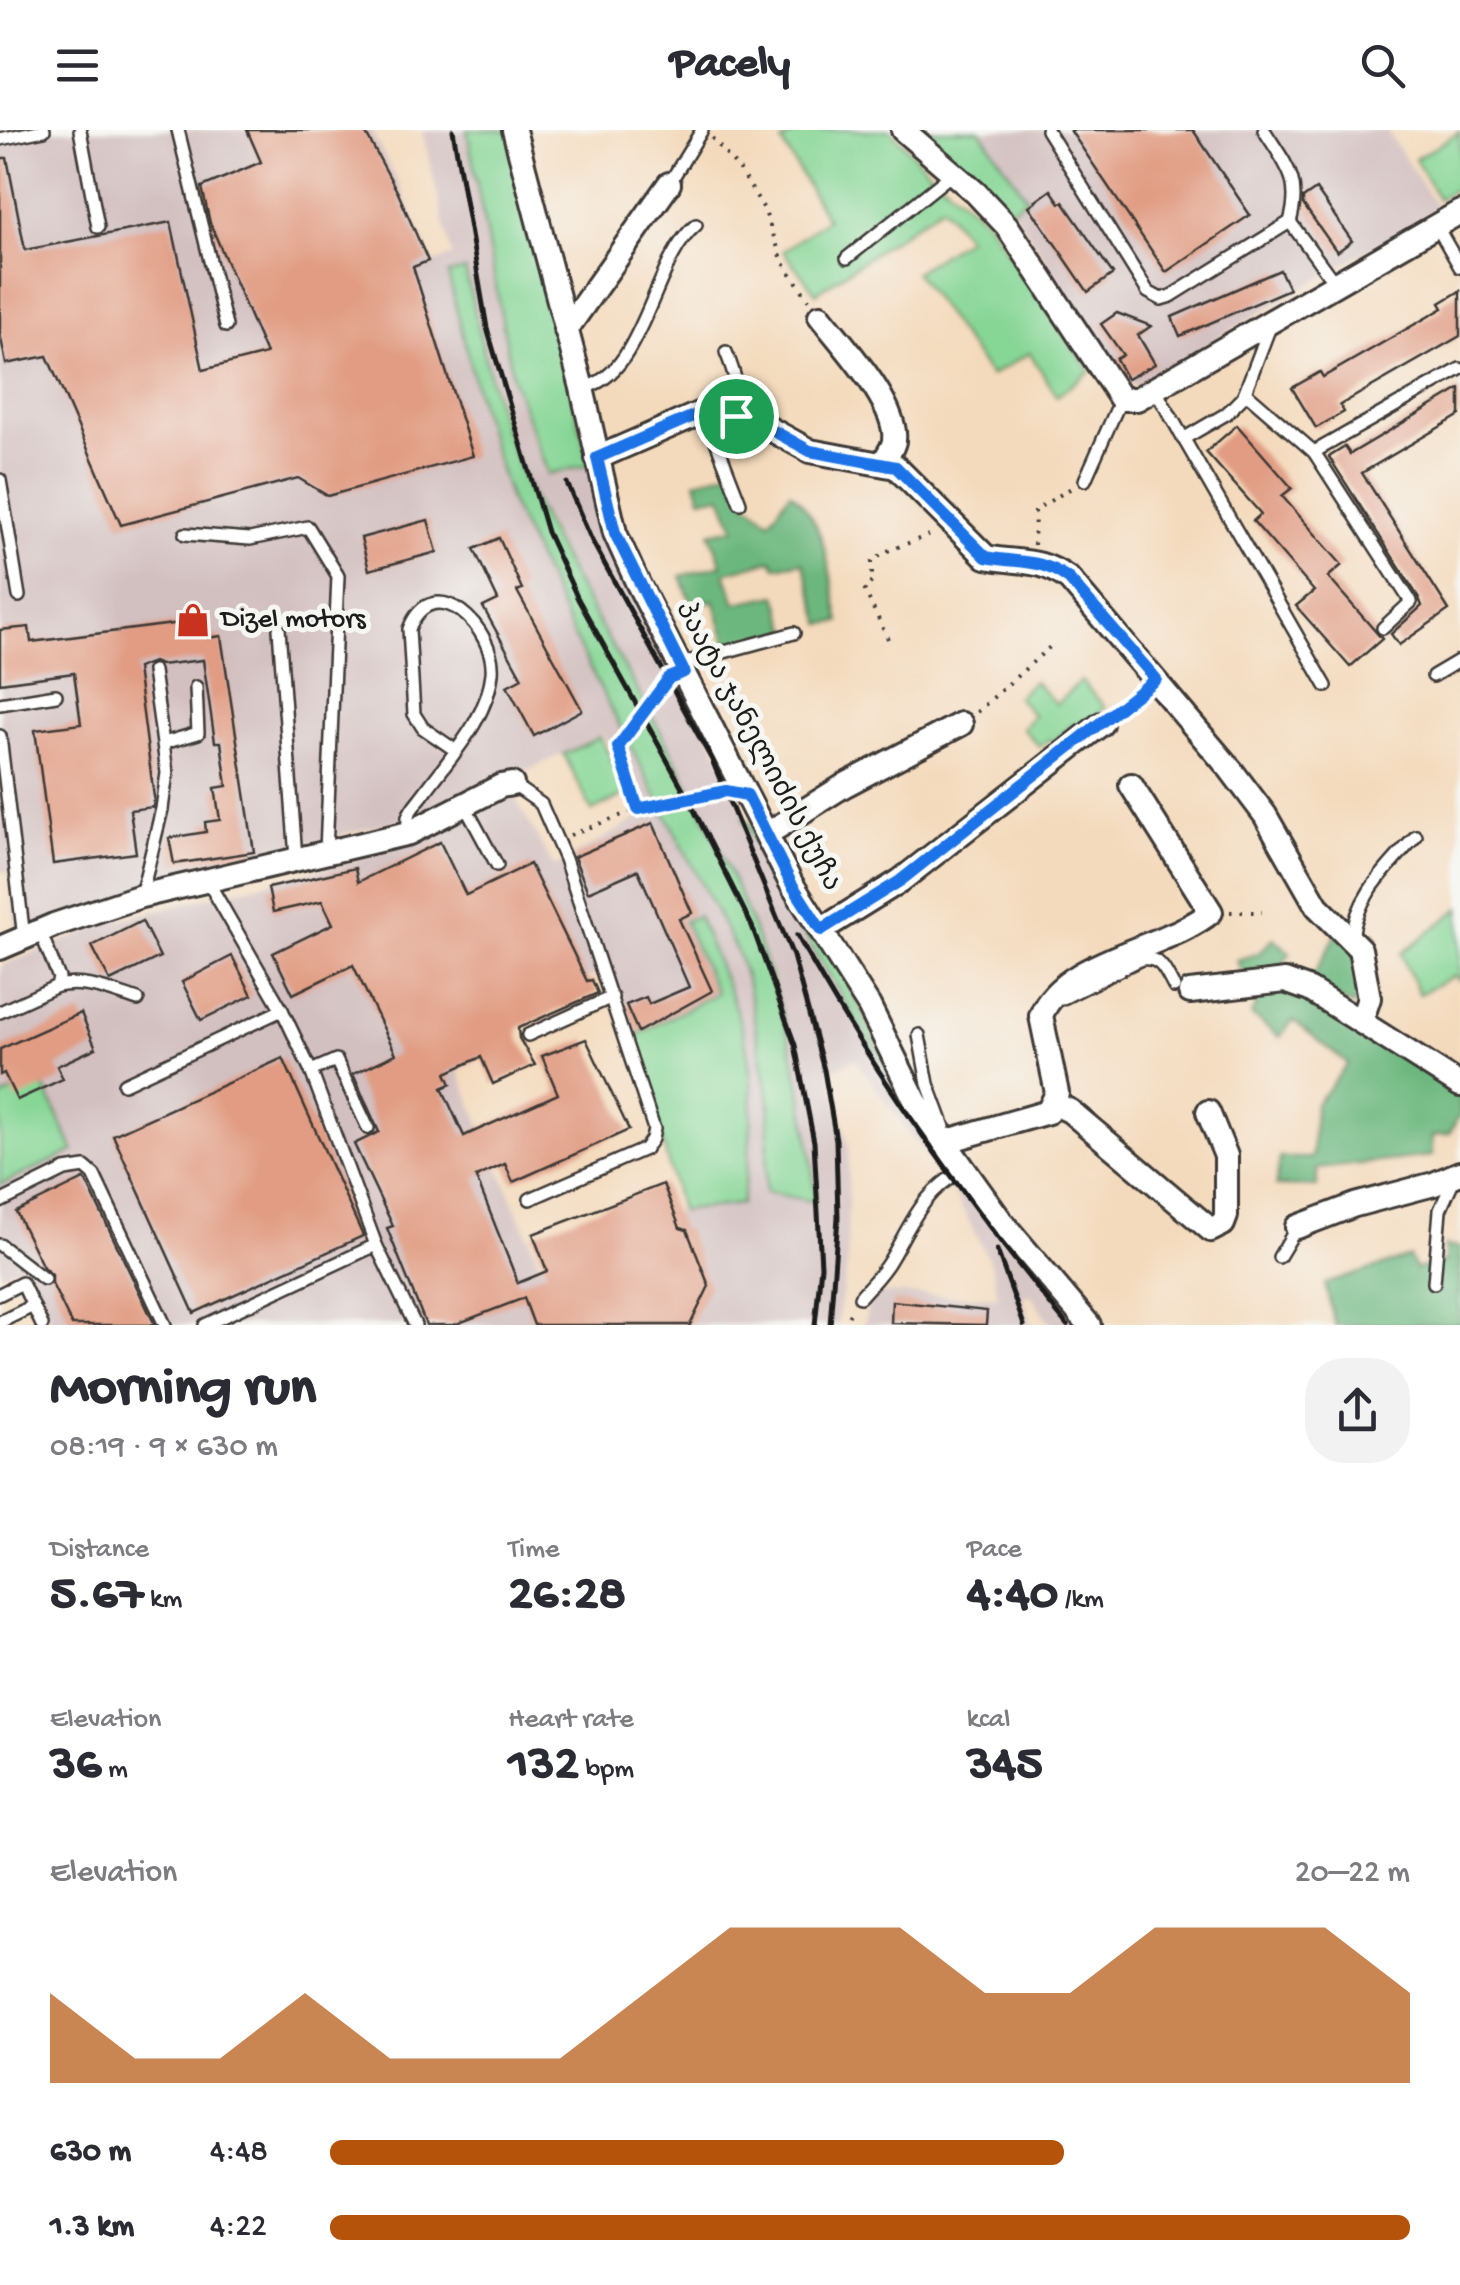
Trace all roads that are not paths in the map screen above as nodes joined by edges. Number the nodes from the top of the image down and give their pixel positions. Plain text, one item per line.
1 (44, 130) edge
2 (80, 130) edge
3 (178, 130) edge
4 (514, 130) edge
5 (703, 130) edge
6 (903, 130) edge
7 (1046, 130) edge
8 (1264, 130) edge
9 (0, 139) edge
10 (952, 174) junction
11 (669, 184) joint
12 (1460, 212) edge
13 (1290, 222) junction
14 (696, 225) dead end
15 (1436, 226) junction
16 (98, 227) dead end
17 (846, 258) dead end
18 (1460, 266) edge
19 (1334, 282) junction
20 (820, 316) road end
21 (1273, 320) junction
22 (226, 326) dead end
23 (566, 330) junction
24 (726, 352) dead end
25 (1460, 369) edge
26 (582, 388) junction
27 (1154, 389) junction
28 (1245, 392) junction
29 (1122, 399) junction
30 (725, 415) junction
31 (1183, 439) junction
32 (1314, 452) junction
33 (597, 458) junction
34 (883, 463) junction
35 (0, 480) edge
36 (1085, 480) road end
37 (740, 503) dead end
38 (185, 534) dead end
39 (19, 596) dead end
40 (1383, 628) dead end
41 (279, 629) dead end
42 (794, 633) dead end
43 (1460, 660) edge
44 (682, 668) junction
45 (154, 671) dead end
46 (1432, 676) dead end
47 (1326, 686) dead end
48 (196, 687) dead end
49 (56, 695) dead end
50 (0, 704) edge
51 (961, 724) road end
52 (1102, 724) road end
53 (0, 736) edge
54 (164, 743) junction
55 (455, 750) junction
56 (512, 784) joint
57 (1132, 785) dead end
58 (465, 806) junction
59 (409, 832) junction
60 (766, 834) junction
61 (1416, 836) dead end
62 (326, 851) junction
63 (296, 858) junction
64 (497, 865) dead end
65 (207, 880) junction
66 (141, 896) junction
67 (821, 930) junction
68 (32, 934) junction
69 (1352, 938) junction
70 (0, 948) edge
71 (57, 986) junction
72 (1182, 989) joint
73 (612, 997) junction
74 (138, 1000) dead end
75 (1051, 1000) junction
76 (282, 1010) junction
77 (0, 1012) edge
78 (1362, 1022) junction
79 (919, 1034) dead end
80 (528, 1035) dead end
81 (311, 1071) junction
82 (124, 1084) dead end
83 (1460, 1085) edge
84 (1054, 1104) junction
85 (1208, 1112) dead end
86 (368, 1128) dead end
87 (948, 1141) junction
88 (963, 1170) junction
89 (1459, 1174) edge
90 (530, 1199) dead end
91 (0, 1202) edge
92 (1298, 1227) joint
93 (0, 1245) edge
94 (376, 1245) junction
95 (1278, 1257) dead end
96 (44, 1279) dead end
97 (1434, 1283) dead end
98 (0, 1294) edge
99 (860, 1297) dead end
100 (33, 1306) junction
101 (0, 1322) edge
102 (42, 1325) edge
103 (165, 1325) edge
104 (205, 1325) edge
105 (414, 1325) edge
106 (1089, 1325) edge

1 - 9 lane
2 - 16 lane
3 - 22 lane
4 - 23 street, პაატა ჯანელიძის ქუჩა
5 - 11 lane
6 - 10 street
7 - 13 lane
8 - 13 lane
10 - 17 lane
10 - 29 street
11 - 23 street
12 - 15 street
13 - 19 lane
14 - 26 lane
15 - 18 lane
15 - 19 street
19 - 21 street
20 - 34 street
21 - 27 street
21 - 28 lane
23 - 26 street, პაატა ჯანელიძის ქუჩა
24 - 30 lane
25 - 32 lane
26 - 33 street, პაატა ჯანელიძის ქუჩა
27 - 29 street
27 - 31 lane
28 - 31 lane
28 - 32 lane
29 - 36 lane
30 - 33 street
30 - 34 street
30 - 37 lane
31 - 47 lane
32 - 40 lane
33 - 44 street, პაატა ჯანელიძის ქუჩა
34 - 69 street
35 - 39 lane
38 - 62 lane
41 - 63 lane
42 - 44 lane
43 - 46 lane
44 - 60 street, პაატა ჯანელიძის ქუჩა
45 - 54 lane
48 - 54 lane
49 - 50 lane
51 - 60 street
52 - 67 street
53 - 68 lane
54 - 66 lane
55 - 55 lane
55 - 59 lane
56 - 58 street
56 - 73 lane
57 - 75 street
58 - 59 street
58 - 64 lane
59 - 62 street
60 - 67 street, პაატა ჯანელიძის ქუჩა
61 - 69 lane
62 - 63 street
63 - 65 street
65 - 66 street
65 - 76 lane
66 - 68 street
67 - 87 street, პაატა ჯანელიძის ქუჩა
68 - 70 street
68 - 71 lane
69 - 78 street
71 - 74 lane
71 - 77 lane
72 - 75 lane
72 - 78 street
73 - 80 lane
73 - 90 lane
75 - 84 street
76 - 81 lane
76 - 82 lane
78 - 83 street
79 - 87 lane
81 - 86 lane
81 - 94 lane
84 - 85 street
84 - 87 street
87 - 88 street, პაატა ჯანელიძის ქუჩა
88 - 99 lane
88 - 106 street, პაატა ჯანელიძის ქუჩა
89 - 92 street
89 - 97 lane
91 - 103 lane
92 - 95 lane
93 - 96 lane
94 - 104 lane
94 - 105 lane
98 - 100 lane
100 - 101 lane
100 - 102 lane

